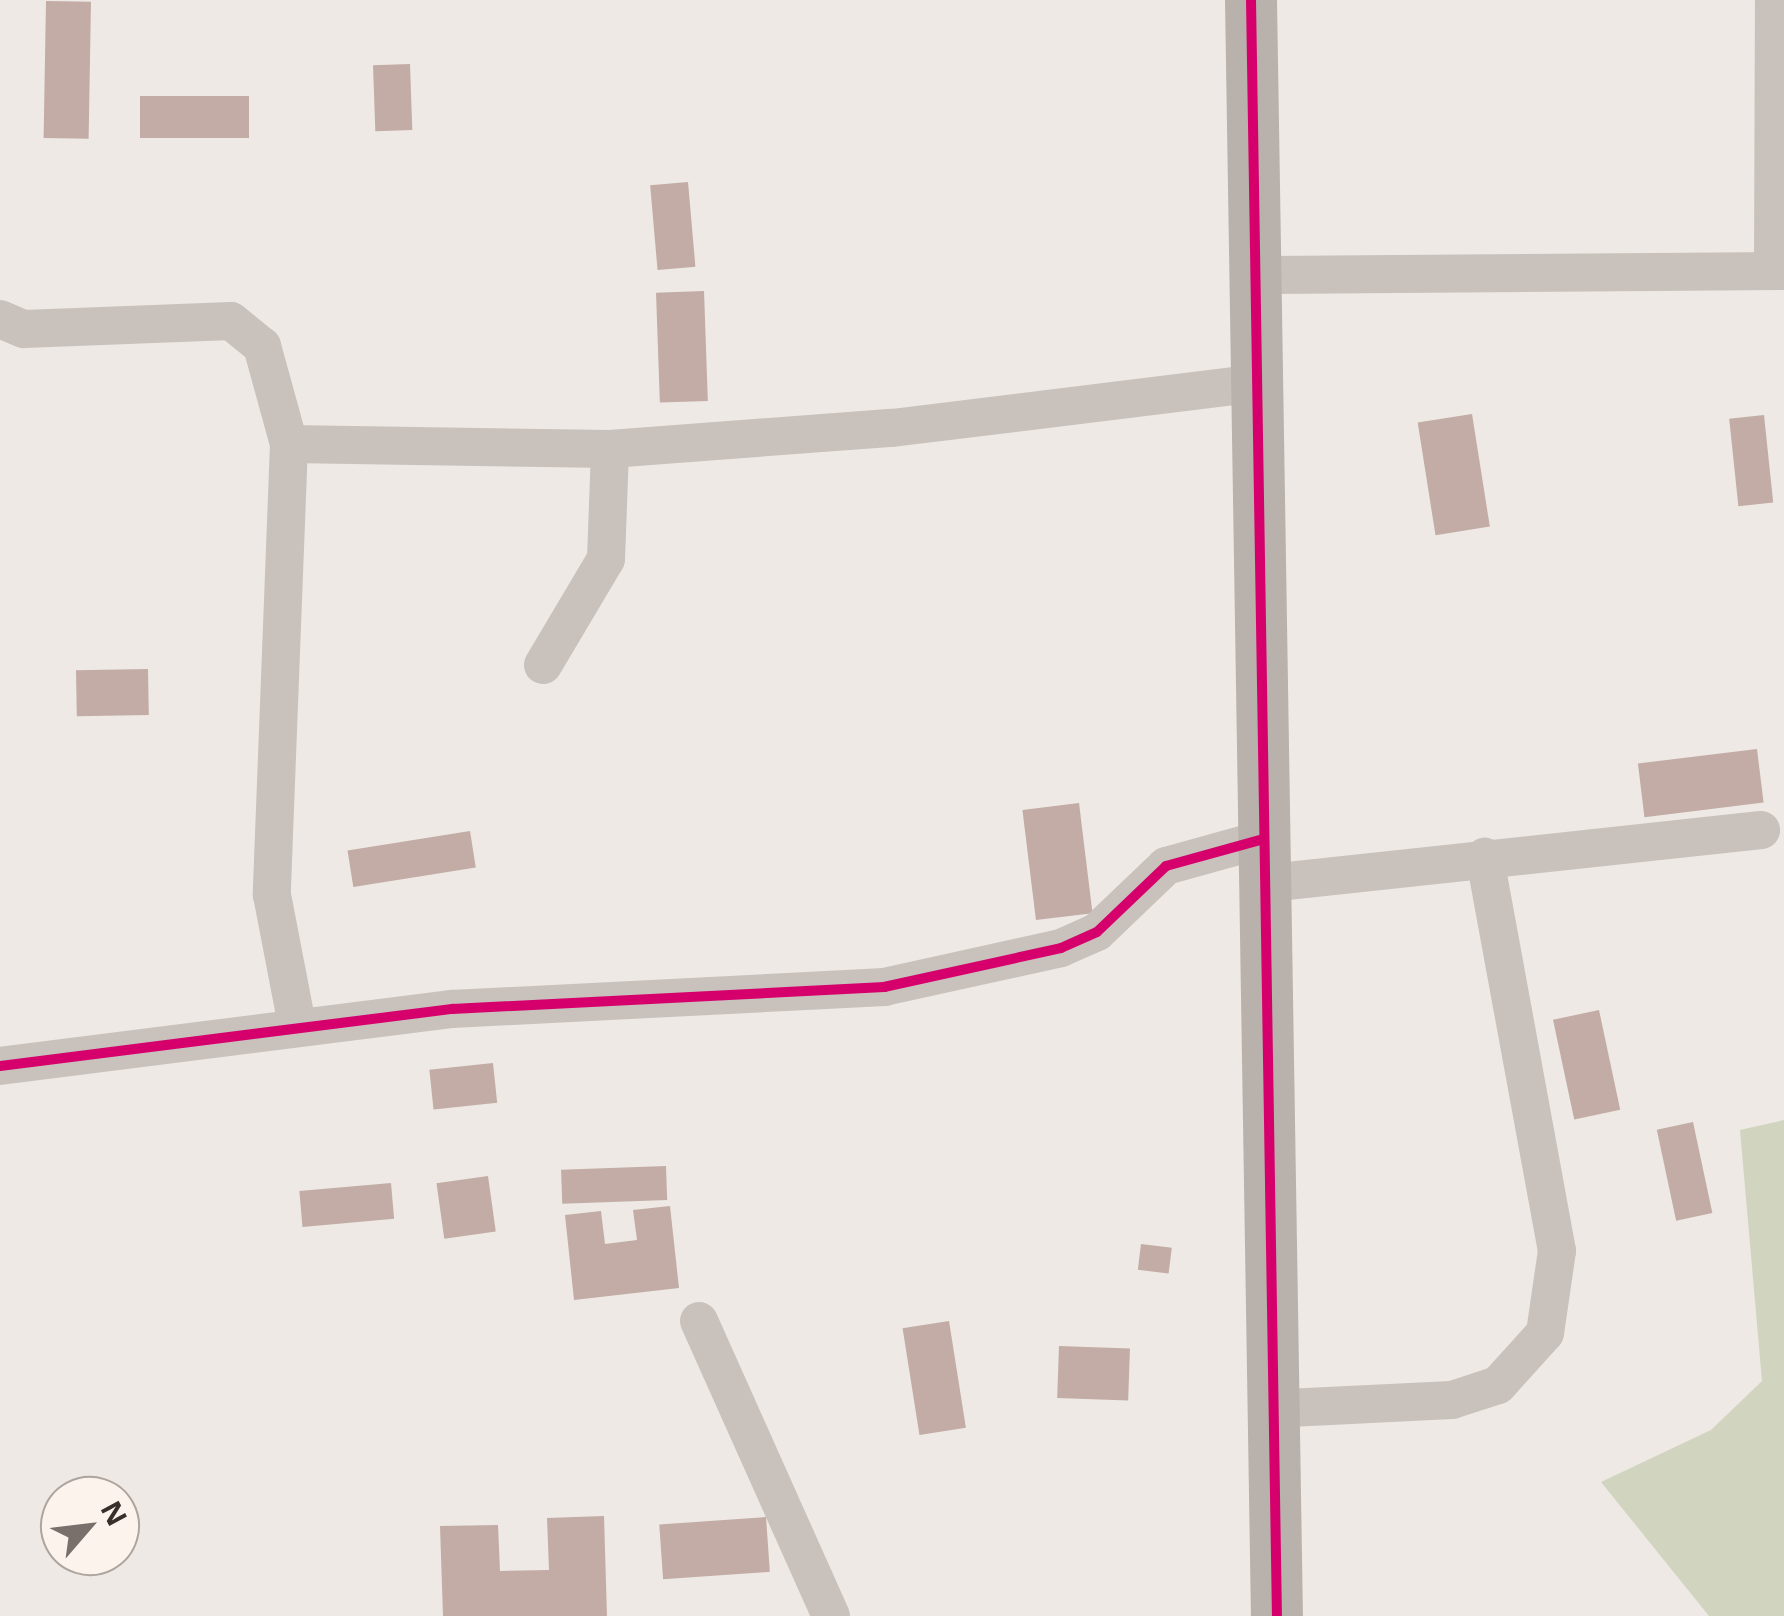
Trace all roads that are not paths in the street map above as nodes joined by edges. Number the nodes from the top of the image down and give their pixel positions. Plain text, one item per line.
1 (1252, 0) edge
2 (1774, 0) edge
3 (1779, 271) edge
4 (1255, 275) junction
5 (0, 319) edge
6 (1257, 384) junction
7 (288, 444) junction
8 (610, 448) junction
9 (543, 665) dead end
10 (1761, 830) dead end
11 (1485, 857) junction
12 (1260, 862) junction
13 (297, 1025) junction
14 (0, 1066) edge
15 (700, 1320) dead end
16 (1267, 1409) junction
17 (831, 1616) edge
18 (1277, 1616) edge

1 - 4 street
2 - 3 street
3 - 4 street
4 - 6 street
5 - 7 street
6 - 8 street
6 - 12 street
7 - 8 street
7 - 13 street
8 - 9 street
10 - 11 street
11 - 12 street
11 - 16 street
12 - 13 street
12 - 16 street
13 - 14 street
15 - 17 street
16 - 18 street

